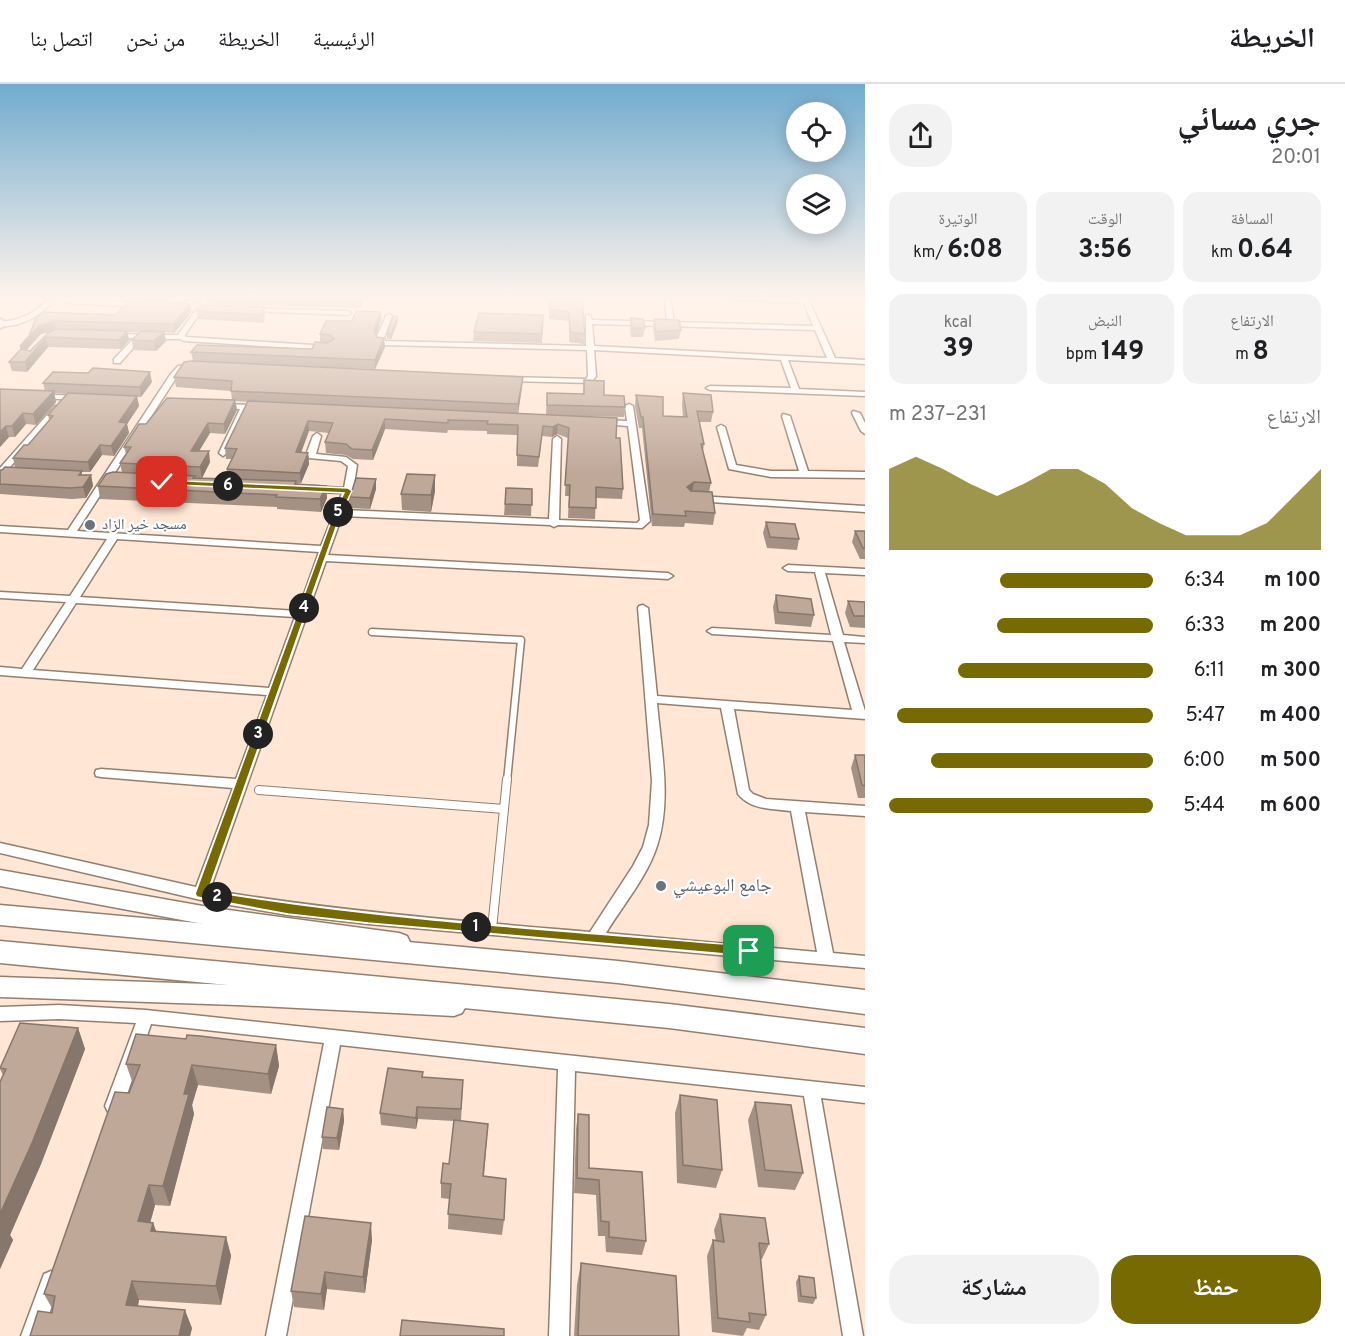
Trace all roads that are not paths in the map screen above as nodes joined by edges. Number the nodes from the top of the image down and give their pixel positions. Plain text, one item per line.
1 (121, 356) edge
2 (591, 356) edge
3 (739, 356) edge
4 (830, 356) edge
5 (784, 359) junction
6 (117, 361) dead end
7 (832, 361) junction
8 (865, 362) edge
9 (205, 366) edge
10 (493, 379) edge
11 (710, 388) dead end
12 (796, 391) junction
13 (865, 394) edge
14 (34, 396) edge
15 (68, 397) junction
16 (90, 399) edge
17 (144, 402) dead end
18 (160, 402) junction
19 (213, 405) edge
20 (629, 406) dead end
21 (245, 407) junction
22 (268, 408) edge
23 (856, 413) dead end
24 (786, 416) dead end
25 (597, 422) edge
26 (631, 424) junction
27 (721, 427) dead end
28 (865, 431) edge
29 (317, 436) dead end
30 (557, 439) dead end
31 (223, 453) edge
32 (1, 472) edge
33 (13, 473) edge
34 (804, 474) junction
35 (865, 476) edge
36 (93, 478) edge
37 (104, 479) junction
38 (116, 480) edge
39 (301, 489) edge
40 (348, 491) junction
41 (692, 498) edge
42 (865, 508) edge
43 (338, 513) junction
44 (554, 524) junction
45 (0, 529) edge
46 (70, 534) junction
47 (114, 536) junction
48 (323, 554) junction
49 (788, 568) dead end
50 (819, 570) junction
51 (865, 572) edge
52 (668, 576) dead end
53 (0, 595) edge
54 (73, 600) junction
55 (643, 608) dead end
56 (301, 614) junction
57 (712, 631) dead end
58 (372, 632) dead end
59 (838, 638) junction
60 (865, 640) edge
61 (0, 671) edge
62 (25, 673) junction
63 (273, 692) junction
64 (650, 699) junction
65 (727, 706) junction
66 (862, 715) edge
67 (101, 773) dead end
68 (241, 784) junction
69 (259, 790) dead end
70 (797, 806) junction
71 (504, 809) junction
72 (865, 811) edge
73 (0, 848) edge
74 (0, 878) edge
75 (201, 894) junction
76 (0, 915) edge
77 (492, 929) junction
78 (595, 937) junction
79 (0, 952) edge
80 (826, 958) junction
81 (865, 962) edge
82 (618, 972) junction
83 (0, 987) edge
84 (865, 1002) edge
85 (0, 1014) edge
86 (669, 1016) junction
87 (146, 1017) junction
88 (333, 1038) junction
89 (865, 1041) edge
90 (567, 1063) junction
91 (811, 1089) junction
92 (865, 1095) edge
93 (106, 1127) edge
94 (58, 1259) edge
95 (31, 1336) edge
96 (276, 1336) edge
97 (559, 1336) edge
98 (853, 1336) edge

1 - 6 street
2 - 10 street
3 - 5 street
4 - 7 street
5 - 7 street
5 - 12 street
7 - 8 street
9 - 18 street
11 - 12 street
12 - 13 street
14 - 15 street
15 - 16 street
15 - 32 street
17 - 18 street
18 - 37 street
19 - 21 street
20 - 26 street
21 - 22 street
21 - 31 street
23 - 28 street
24 - 34 street
25 - 26 street
26 - 44 street
27 - 34 street
29 - 40 street
30 - 44 street
32 - 33 street
34 - 35 street
36 - 37 street
37 - 38 street
37 - 46 street
39 - 40 street
40 - 43 street
41 - 42 street
43 - 44 street
43 - 48 street
45 - 46 street
46 - 47 street
47 - 48 street
47 - 54 street
48 - 52 street
48 - 56 street
49 - 50 street
50 - 51 street
50 - 59 street
53 - 54 street
54 - 56 street
54 - 62 street
55 - 64 street
56 - 63 street
57 - 59 street
58 - 71 lane
59 - 60 street
59 - 66 street
61 - 62 street
62 - 63 street
63 - 68 street
64 - 65 street
64 - 78 street
65 - 66 street
65 - 70 street
67 - 68 street
68 - 75 street
69 - 71 lane
70 - 72 street
70 - 80 street
71 - 77 lane
73 - 75 street
74 - 82 main road
75 - 77 street
76 - 82 highway
77 - 78 street
78 - 80 street
79 - 86 highway
80 - 81 street
82 - 84 highway
83 - 86 main road
85 - 87 street
86 - 89 highway
87 - 88 street
87 - 93 street
88 - 90 street
88 - 96 street
90 - 91 street
90 - 97 street
91 - 92 street
91 - 98 street
94 - 95 street

